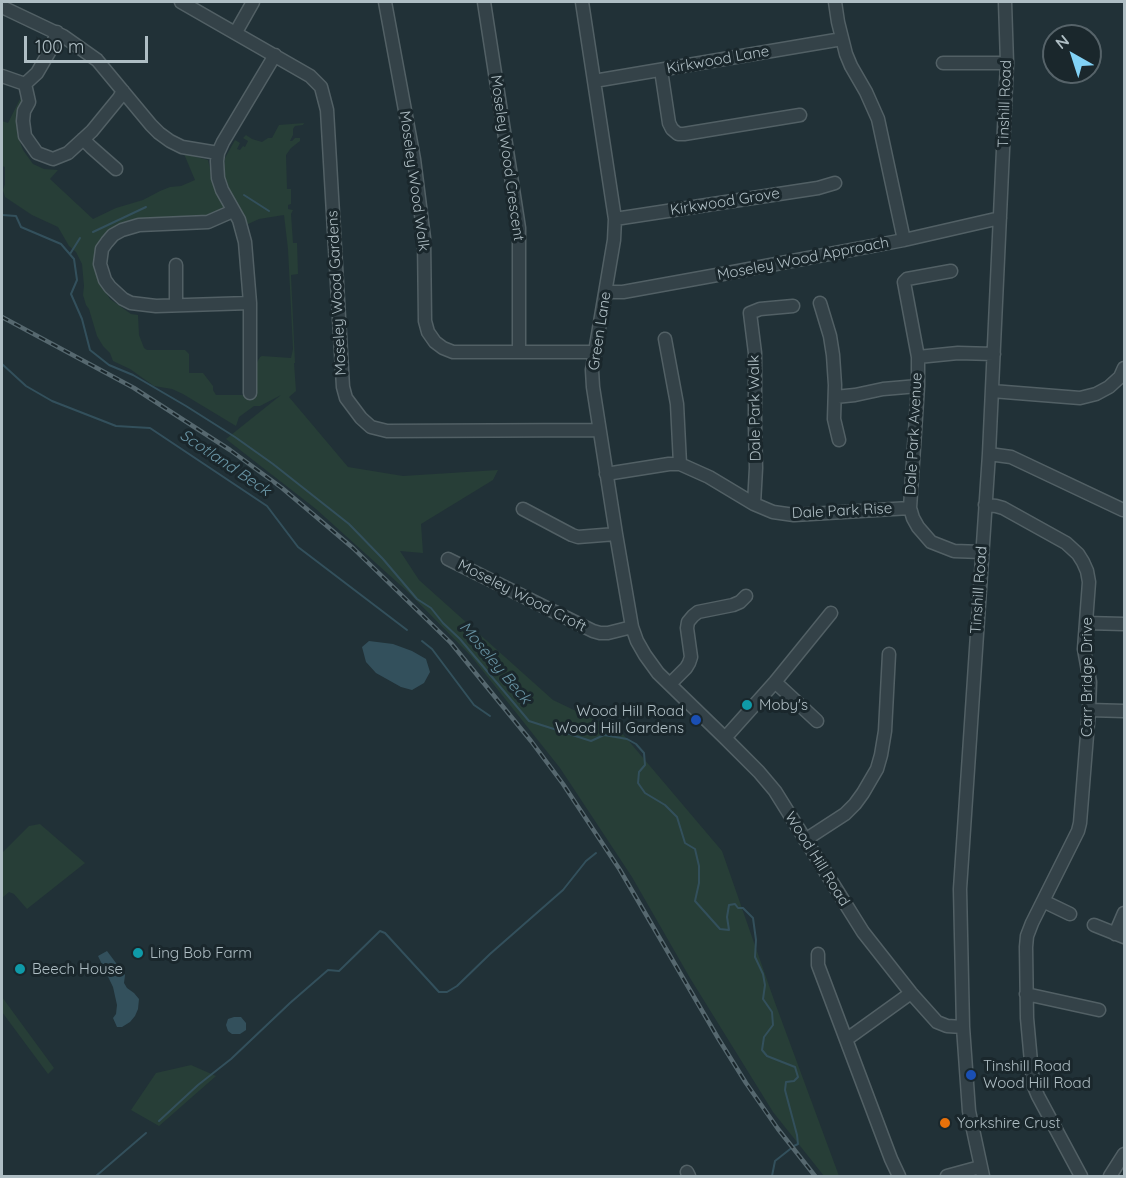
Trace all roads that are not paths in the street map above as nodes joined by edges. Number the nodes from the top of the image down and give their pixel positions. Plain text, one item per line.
1 (181, 2) edge
2 (253, 2) edge
3 (385, 2) edge
4 (484, 2) edge
5 (582, 2) edge
6 (835, 2) edge
7 (1005, 2) edge
8 (2, 7) edge
9 (57, 32) junction
10 (236, 32) junction
11 (842, 39) junction
12 (275, 55) junction
13 (943, 63) dead end
14 (1007, 63) junction
15 (661, 70) junction
16 (2, 76) edge
17 (594, 81) junction
18 (25, 84) junction
19 (123, 91) junction
20 (800, 115) dead end
21 (83, 139) junction
22 (218, 153) junction
23 (116, 169) dead end
24 (835, 183) dead end
25 (233, 211) junction
26 (1000, 218) junction
27 (615, 219) junction
28 (904, 240) junction
29 (176, 265) dead end
30 (951, 271) dead end
31 (606, 292) junction
32 (250, 303) junction
33 (820, 303) dead end
34 (176, 305) junction
35 (793, 306) dead end
36 (665, 339) dead end
37 (519, 352) junction
38 (595, 352) junction
39 (994, 354) junction
40 (918, 357) junction
41 (1125, 368) edge
42 (918, 386) junction
43 (992, 391) junction
44 (250, 393) dead end
45 (835, 397) junction
46 (599, 430) junction
47 (838, 440) dead end
48 (989, 454) junction
49 (680, 464) junction
50 (606, 474) junction
51 (754, 504) junction
52 (985, 505) junction
53 (910, 508) junction
54 (523, 509) dead end
55 (1123, 510) edge
56 (616, 534) junction
57 (982, 552) junction
58 (448, 559) dead end
59 (746, 596) dead end
60 (831, 613) dead end
61 (1086, 623) junction
62 (1125, 624) edge
63 (632, 627) junction
64 (890, 654) dead end
65 (775, 682) junction
66 (670, 684) junction
67 (1089, 710) junction
68 (1125, 711) edge
69 (817, 721) dead end
70 (725, 738) junction
71 (805, 840) junction
72 (1043, 901) junction
73 (1125, 913) edge
74 (1070, 914) dead end
75 (1094, 925) dead end
76 (1120, 935) edge
77 (818, 954) dead end
78 (911, 993) junction
79 (1026, 994) junction
80 (1099, 1010) dead end
81 (963, 1027) junction
82 (847, 1039) junction
83 (1125, 1154) edge
84 (981, 1172) edge
85 (899, 1176) edge
86 (947, 1176) edge
87 (1081, 1176) edge
88 (1110, 1176) edge

1 - 10 street, Moseley Wood Gardens
2 - 10 street
3 - 37 street, Moseley Wood Walk
4 - 37 street, Moseley Wood Crescent
5 - 17 street, Green Lane
6 - 11 street
7 - 14 street, Tinshill Road
8 - 9 street
9 - 18 street
9 - 19 street
10 - 12 street, Moseley Wood Gardens
11 - 15 street, Kirkwood Lane
11 - 28 street
12 - 22 street
12 - 46 street, Moseley Wood Gardens
13 - 14 street
14 - 26 street, Tinshill Road
15 - 17 street, Kirkwood Lane
15 - 20 street
16 - 18 street
17 - 27 street, Green Lane
18 - 21 street
19 - 21 street
19 - 22 street
21 - 23 street
22 - 25 street
24 - 27 street, Kirkwood Grove
25 - 32 street
25 - 34 street
26 - 28 street, Moseley Wood Approach
26 - 39 street, Tinshill Road
27 - 31 street, Green Lane
28 - 31 street, Moseley Wood Approach
29 - 34 street
30 - 40 street, Dale Park Avenue
31 - 38 street, Green Lane
32 - 34 street
32 - 44 street
33 - 45 street
35 - 51 street, Dale Park Walk
36 - 49 street
37 - 38 street, Moseley Wood Walk
38 - 46 street, Green Lane
39 - 40 street
39 - 43 street, Tinshill Road
40 - 42 street, Dale Park Avenue
41 - 43 street
42 - 45 street
42 - 53 street, Dale Park Avenue
43 - 48 street, Tinshill Road
45 - 47 street
46 - 50 street, Green Lane
48 - 52 street, Tinshill Road
48 - 55 street
49 - 50 street, Dale Park Rise
49 - 51 street, Dale Park Rise
50 - 56 street, Green Lane
51 - 53 street, Dale Park Rise
52 - 57 street, Tinshill Road
52 - 61 street, Carr Bridge Drive
53 - 57 street, Dale Park Avenue
54 - 56 street
56 - 63 street, Green Lane
57 - 81 street, Tinshill Road
58 - 63 street, Moseley Wood Croft
59 - 66 street
60 - 65 street
61 - 62 street
61 - 67 street, Carr Bridge Drive
63 - 66 street, Green Lane
64 - 71 street
65 - 69 street
65 - 70 street
66 - 70 street, Wood Hill Road
67 - 68 street
67 - 72 street, Carr Bridge Drive
70 - 71 street, Wood Hill Road
71 - 78 street, Wood Hill Road
72 - 74 street
72 - 79 street, Carr Bridge Drive
73 - 76 street
75 - 76 street
77 - 82 street
78 - 81 street, Wood Hill Road
78 - 82 street
79 - 80 street
79 - 87 street, Carr Bridge Drive
81 - 84 street, Tinshill Road
82 - 85 street
83 - 88 street
84 - 86 street

